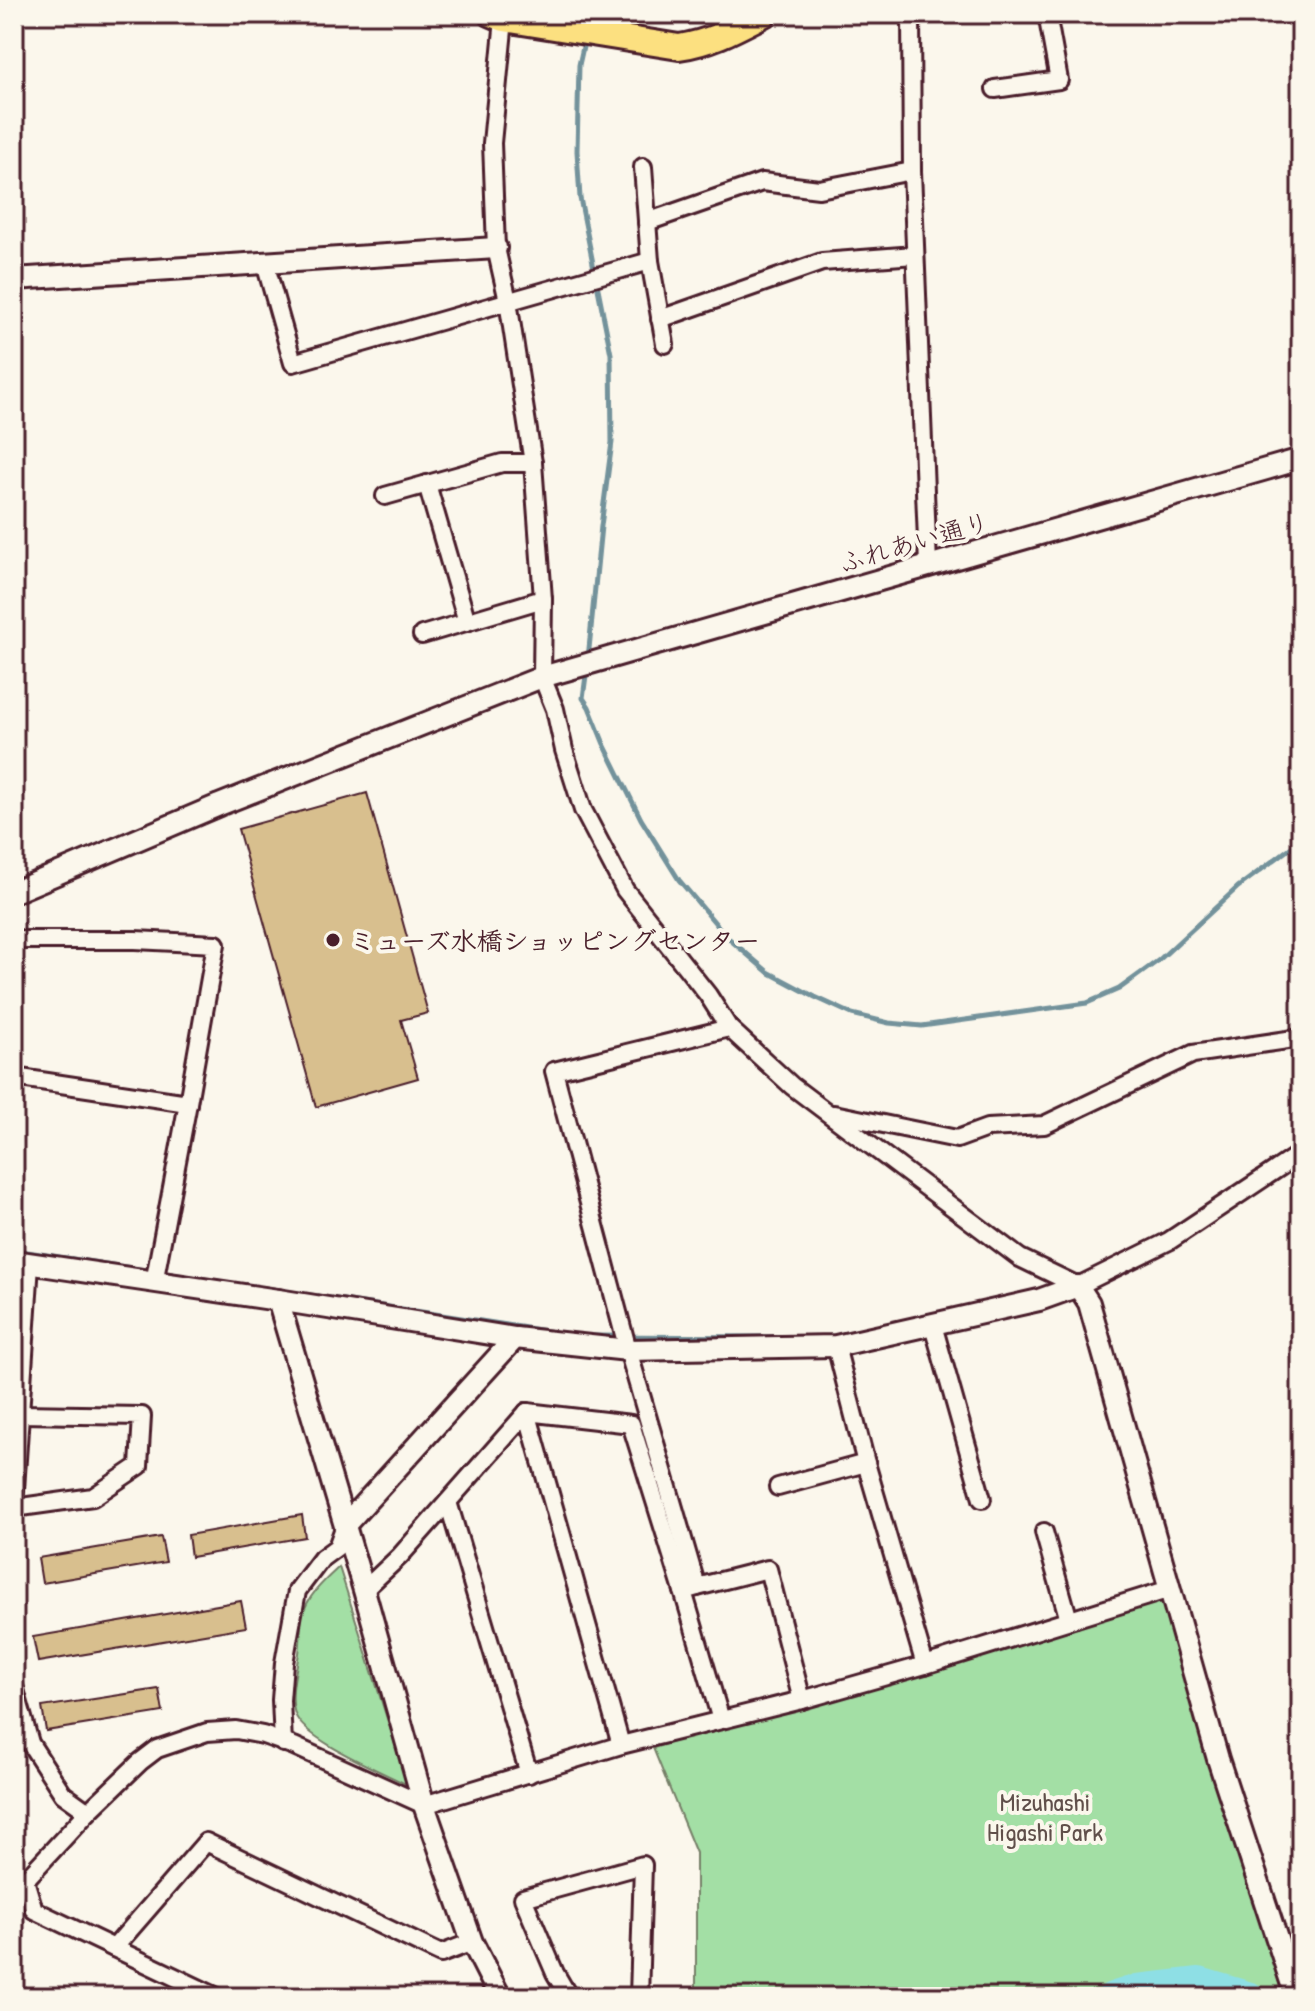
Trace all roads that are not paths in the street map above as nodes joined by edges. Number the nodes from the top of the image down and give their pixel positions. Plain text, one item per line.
1 (764, 14) edge
2 (911, 14) edge
3 (1047, 14) edge
4 (498, 16) edge
5 (995, 89) dead end
6 (643, 167) dead end
7 (912, 171) junction
8 (647, 222) junction
9 (496, 248) junction
10 (915, 255) junction
11 (650, 261) junction
12 (265, 263) junction
13 (14, 279) edge
14 (508, 301) junction
15 (660, 319) junction
16 (665, 344) dead end
17 (1301, 459) edge
18 (533, 463) junction
19 (427, 484) junction
20 (385, 496) dead end
21 (928, 565) junction
22 (543, 599) junction
23 (467, 622) junction
24 (422, 635) dead end
25 (542, 677) junction
26 (14, 892) edge
27 (14, 940) edge
28 (729, 1028) junction
29 (1301, 1038) edge
30 (14, 1077) edge
31 (188, 1103) junction
32 (828, 1113) junction
33 (1301, 1153) edge
34 (22, 1262) edge
35 (154, 1283) junction
36 (1078, 1286) junction
37 (278, 1300) junction
38 (933, 1325) junction
39 (515, 1338) junction
40 (836, 1346) junction
41 (628, 1350) junction
42 (527, 1412) junction
43 (20, 1414) junction
44 (866, 1463) junction
45 (778, 1487) dead end
46 (982, 1499) dead end
47 (448, 1502) junction
48 (14, 1506) edge
49 (345, 1525) junction
50 (1044, 1532) dead end
51 (690, 1589) junction
52 (1170, 1589) junction
53 (364, 1590) junction
54 (1069, 1620) junction
55 (925, 1665) junction
56 (14, 1686) edge
57 (802, 1700) junction
58 (721, 1720) junction
59 (283, 1743) junction
60 (621, 1745) junction
61 (529, 1774) junction
62 (424, 1805) junction
63 (88, 1812) junction
64 (20, 1877) edge
65 (472, 1942) junction
66 (114, 1948) junction
67 (1297, 1987) edge
68 (217, 1997) edge
69 (500, 1997) edge
70 (569, 1997) edge
71 (639, 1997) edge

1 - 4 main road
2 - 7 street
3 - 5 street
4 - 9 street
6 - 8 street
7 - 8 street
7 - 10 street
8 - 11 street
9 - 12 street
9 - 14 street
10 - 15 street
10 - 21 street
11 - 14 street
11 - 15 street
12 - 13 street
12 - 14 street
14 - 18 street
15 - 16 street
17 - 21 street, ふれあい通り
18 - 19 street
18 - 22 street
19 - 20 street
19 - 23 street
21 - 25 street, ふれあい通り
22 - 23 street
22 - 25 street
23 - 24 street
25 - 26 street, ふれあい通り
25 - 28 street
27 - 31 street
28 - 32 street
28 - 41 street
29 - 32 street
30 - 31 street
31 - 35 street
32 - 36 street
33 - 36 street
34 - 35 street
34 - 43 street
35 - 37 street
36 - 38 street
36 - 52 street
37 - 39 street
37 - 49 street
38 - 40 street
38 - 46 street
39 - 41 street
39 - 49 street
40 - 41 street
40 - 44 street
41 - 51 street
42 - 47 street
42 - 51 street
42 - 60 street
43 - 48 street
43 - 48 street
44 - 45 street
44 - 55 street
47 - 53 street
47 - 61 street
49 - 53 street
49 - 59 street
50 - 54 street
51 - 57 street
51 - 58 street
52 - 54 street
52 - 67 street
53 - 62 street
54 - 55 street
55 - 57 street
56 - 63 street
57 - 58 street
58 - 60 street
59 - 62 street
59 - 63 street
60 - 61 street
61 - 62 street
62 - 65 street
63 - 64 street
64 - 66 street
65 - 66 street
65 - 69 street
66 - 68 street
70 - 71 street

